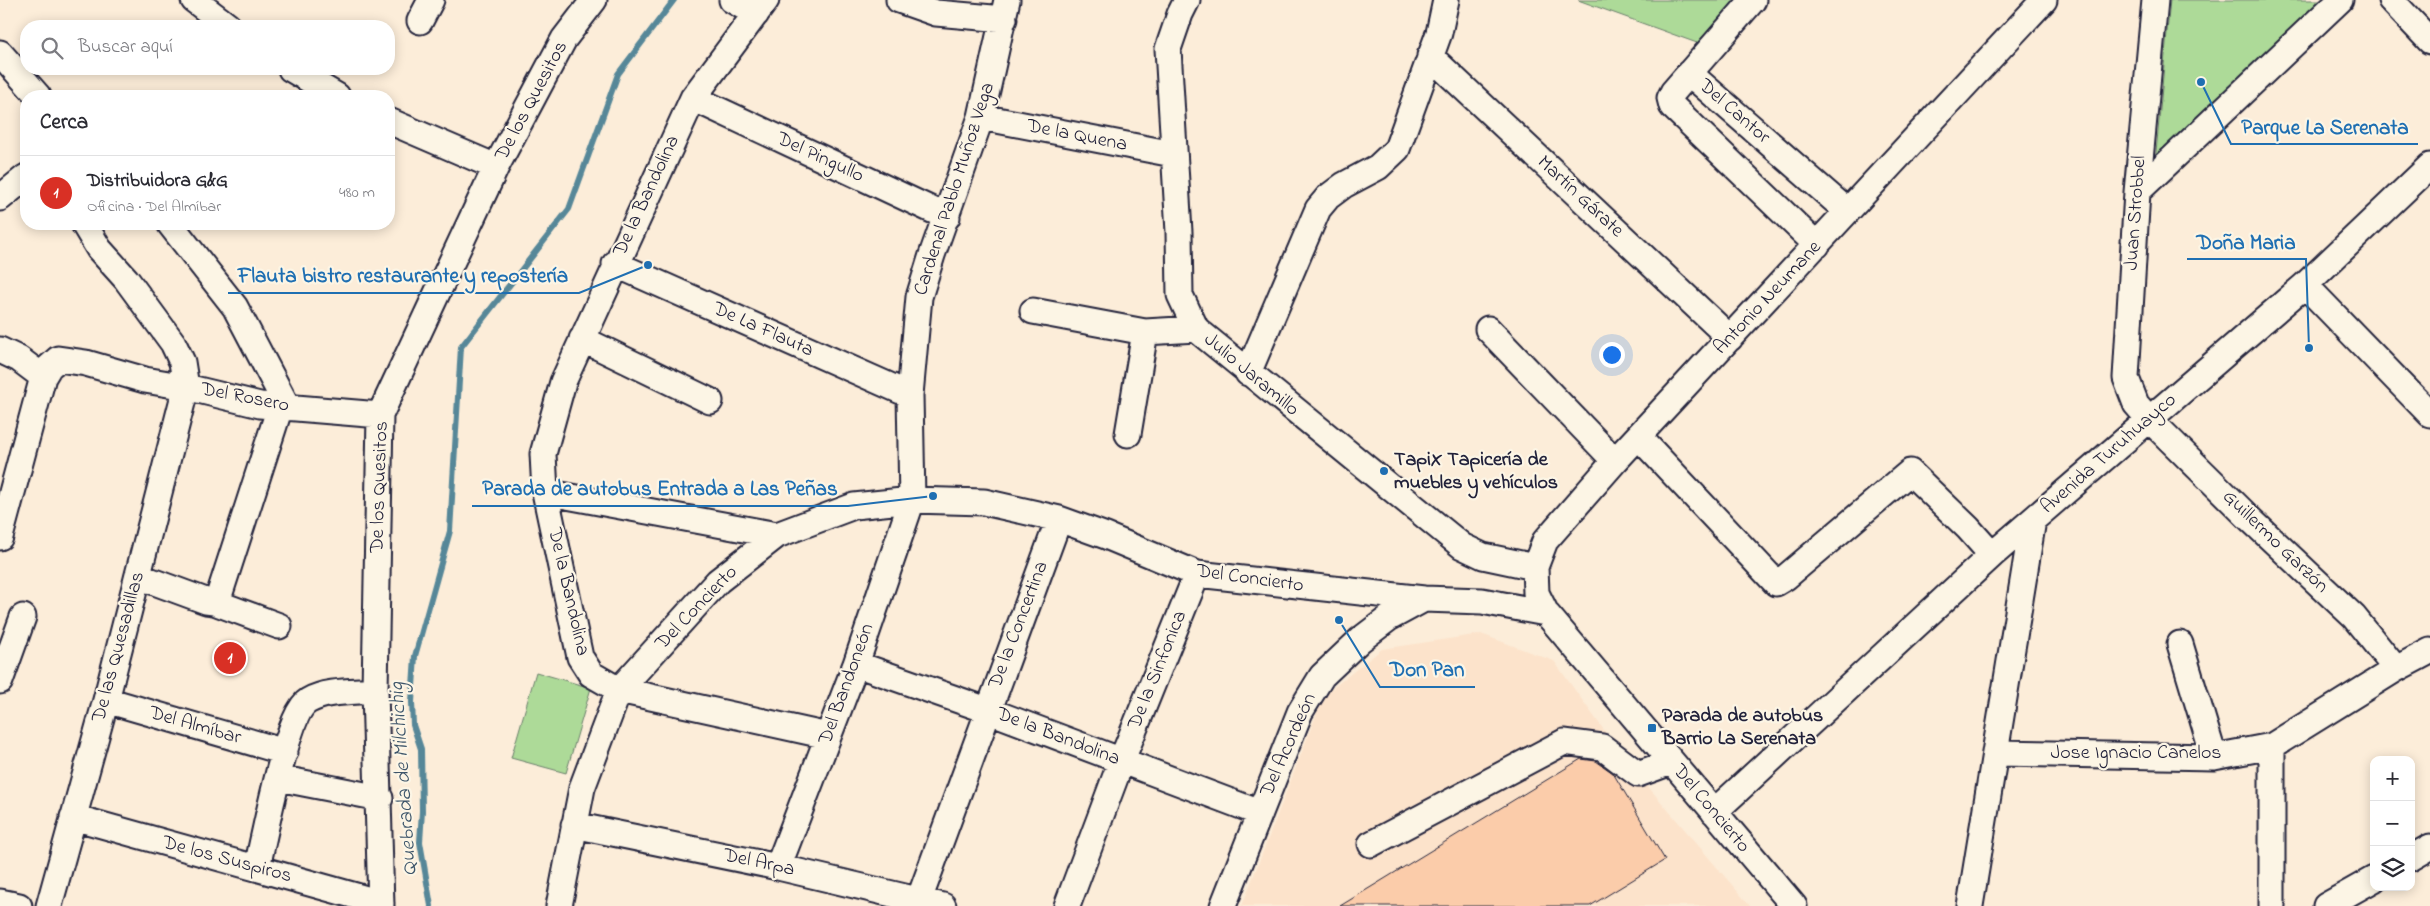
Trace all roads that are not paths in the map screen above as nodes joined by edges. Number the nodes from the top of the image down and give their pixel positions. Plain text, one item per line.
1 (194, 0) edge
2 (594, 0) edge
3 (732, 0) edge
4 (899, 0) edge
5 (1187, 0) edge
6 (1446, 0) edge
7 (1753, 0) edge
8 (2044, 0) edge
9 (2155, 0) edge
10 (2340, 0) edge
11 (2391, 0) edge
12 (761, 7) edge
13 (1005, 10) edge
14 (220, 20) edge
15 (2430, 40) edge
16 (0, 53) edge
17 (1430, 56) junction
18 (1689, 73) junction
19 (301, 75) edge
20 (33, 90) edge
21 (327, 90) edge
22 (693, 98) junction
23 (981, 117) junction
24 (395, 124) edge
25 (1173, 154) junction
26 (2430, 166) edge
27 (496, 167) junction
28 (20, 182) edge
29 (2137, 192) junction
30 (0, 198) edge
31 (1847, 211) junction
32 (947, 217) junction
33 (88, 230) edge
34 (175, 230) edge
35 (1817, 245) junction
36 (615, 264) junction
37 (2305, 285) junction
38 (1033, 311) dead end
39 (1196, 329) junction
40 (1488, 329) dead end
41 (1144, 332) junction
42 (1730, 338) junction
43 (582, 339) junction
44 (0, 350) edge
45 (1248, 373) junction
46 (43, 377) junction
47 (186, 387) junction
48 (910, 395) junction
49 (710, 401) dead end
50 (284, 407) junction
51 (2430, 414) edge
52 (380, 415) junction
53 (2149, 419) junction
54 (1128, 434) dead end
55 (1639, 437) junction
56 (1616, 461) junction
57 (545, 492) junction
58 (912, 500) junction
59 (1058, 519) junction
60 (2033, 520) junction
61 (777, 535) junction
62 (0, 537) edge
63 (1992, 555) junction
64 (1535, 566) junction
65 (1197, 574) junction
66 (138, 576) junction
67 (1424, 600) junction
68 (214, 602) junction
69 (1546, 613) junction
70 (23, 617) dead end
71 (279, 626) dead end
72 (2180, 644) dead end
73 (2430, 651) edge
74 (856, 664) junction
75 (2396, 669) junction
76 (0, 681) edge
77 (375, 690) junction
78 (620, 690) junction
79 (106, 700) junction
80 (987, 710) junction
81 (828, 736) junction
82 (2272, 746) junction
83 (284, 752) junction
84 (1996, 752) junction
85 (2214, 756) junction
86 (1121, 762) junction
87 (1671, 762) junction
88 (278, 778) junction
89 (380, 798) junction
90 (1714, 812) junction
91 (1260, 813) junction
92 (73, 818) junction
93 (574, 825) junction
94 (1371, 844) dead end
95 (2430, 847) edge
96 (2415, 856) edge
97 (778, 867) junction
98 (257, 868) junction
99 (2370, 881) edge
100 (0, 902) edge
101 (931, 903) edge
102 (381, 904) edge
103 (19, 906) edge
104 (49, 906) edge
105 (559, 906) edge
106 (1067, 906) edge
107 (1223, 906) edge
108 (1794, 906) edge
109 (1970, 906) edge
110 (2272, 906) edge
111 (2326, 906) edge

1 - 14 street
2 - 27 street, De los Quesitos
3 - 12 street
4 - 13 street
5 - 25 street, Julio Jaramillo
6 - 17 street
7 - 18 street
8 - 31 street, Antonio Neumane
9 - 29 street, Juan Strobbel
10 - 29 street
11 - 15 street
12 - 22 street, De la Bandolina
13 - 23 street, Cardenal Pablo Muñoz Vega
16 - 20 street
17 - 42 street, Martín Gárate
17 - 45 street
18 - 31 street, Del Cantor
18 - 35 street, Del Cantor
19 - 21 street
22 - 32 street, Del Pingullo
22 - 36 street, De la Bandolina
23 - 25 street, De la Quena
23 - 32 street, Cardenal Pablo Muñoz Vega
24 - 27 street
25 - 39 street, Julio Jaramillo
26 - 37 street, Avenida Turuhuayco
27 - 52 street, De los Quesitos
28 - 30 street
29 - 53 street, Juan Strobbel
31 - 35 street, Antonio Neumane
32 - 48 street, Cardenal Pablo Muñoz Vega
33 - 47 street, Del Rosero
34 - 50 street
35 - 42 street, Antonio Neumane
36 - 43 street, De la Bandolina
36 - 48 street, De La Flauta
37 - 51 street
37 - 53 street, Avenida Turuhuayco
38 - 41 street
39 - 41 street
39 - 45 street, Julio Jaramillo
40 - 56 street
41 - 54 street
42 - 55 street, Antonio Neumane
43 - 49 street
43 - 57 street, De la Bandolina
44 - 46 street
45 - 64 street, Julio Jaramillo
46 - 47 street
46 - 62 street
47 - 50 street, Del Rosero
47 - 66 street, De las Quesadillas
48 - 58 street, Cardenal Pablo Muñoz Vega
50 - 52 street, Del Rosero
50 - 68 street
52 - 77 street, De los Quesitos
53 - 60 street, Avenida Turuhuayco
53 - 75 street, Guillermo Garzón
55 - 56 street, Antonio Neumane
55 - 63 street
56 - 64 street, Antonio Neumane
57 - 61 street
57 - 78 street, De la Bandolina
58 - 59 street, Del Concierto
58 - 61 street, Del Concierto
58 - 74 street, Del Bandoneón
59 - 65 street, Del Concierto
59 - 80 street, De la Concertina
60 - 63 street
60 - 84 street, Avenida Turuhuayco
61 - 78 street, Del Concierto
63 - 90 street
64 - 69 street, Antonio Neumane
65 - 67 street, Del Concierto
65 - 86 street, De la Sinfonica
66 - 68 street
66 - 79 street, De las Quesadillas
67 - 69 street, Del Concierto
67 - 91 street, Del Acordeón
68 - 71 street
69 - 87 street, Del Concierto
70 - 76 street
72 - 85 street
73 - 75 street, Jose Ignacio Canelos
74 - 80 street, De la Bandolina
74 - 81 street, Del Bandoneón
75 - 82 street, Jose Ignacio Canelos
77 - 83 street
77 - 89 street, De los Quesitos
78 - 81 street, De la Bandolina
78 - 93 street
79 - 83 street, Del Almíbar
79 - 92 street, De las Quesadillas
80 - 86 street, De la Bandolina
80 - 101 street, De la Concertina
81 - 97 street, Del Bandoneón
82 - 85 street, Jose Ignacio Canelos
82 - 110 street
83 - 88 street
84 - 85 street, Jose Ignacio Canelos
84 - 109 street, Avenida Turuhuayco
86 - 91 street, De la Bandolina
86 - 106 street, De la Sinfonica
87 - 90 street, Del Concierto
87 - 94 street
88 - 89 street
88 - 98 street
89 - 102 street, De los Quesitos
90 - 108 street, Del Concierto
91 - 107 street, Del Acordeón
92 - 98 street, De los Suspiros
92 - 104 street, De las Quesadillas
93 - 97 street, Del Arpa
93 - 105 street
95 - 96 street
97 - 101 street, Del Arpa
98 - 102 street, De los Suspiros
99 - 111 street
100 - 103 street

